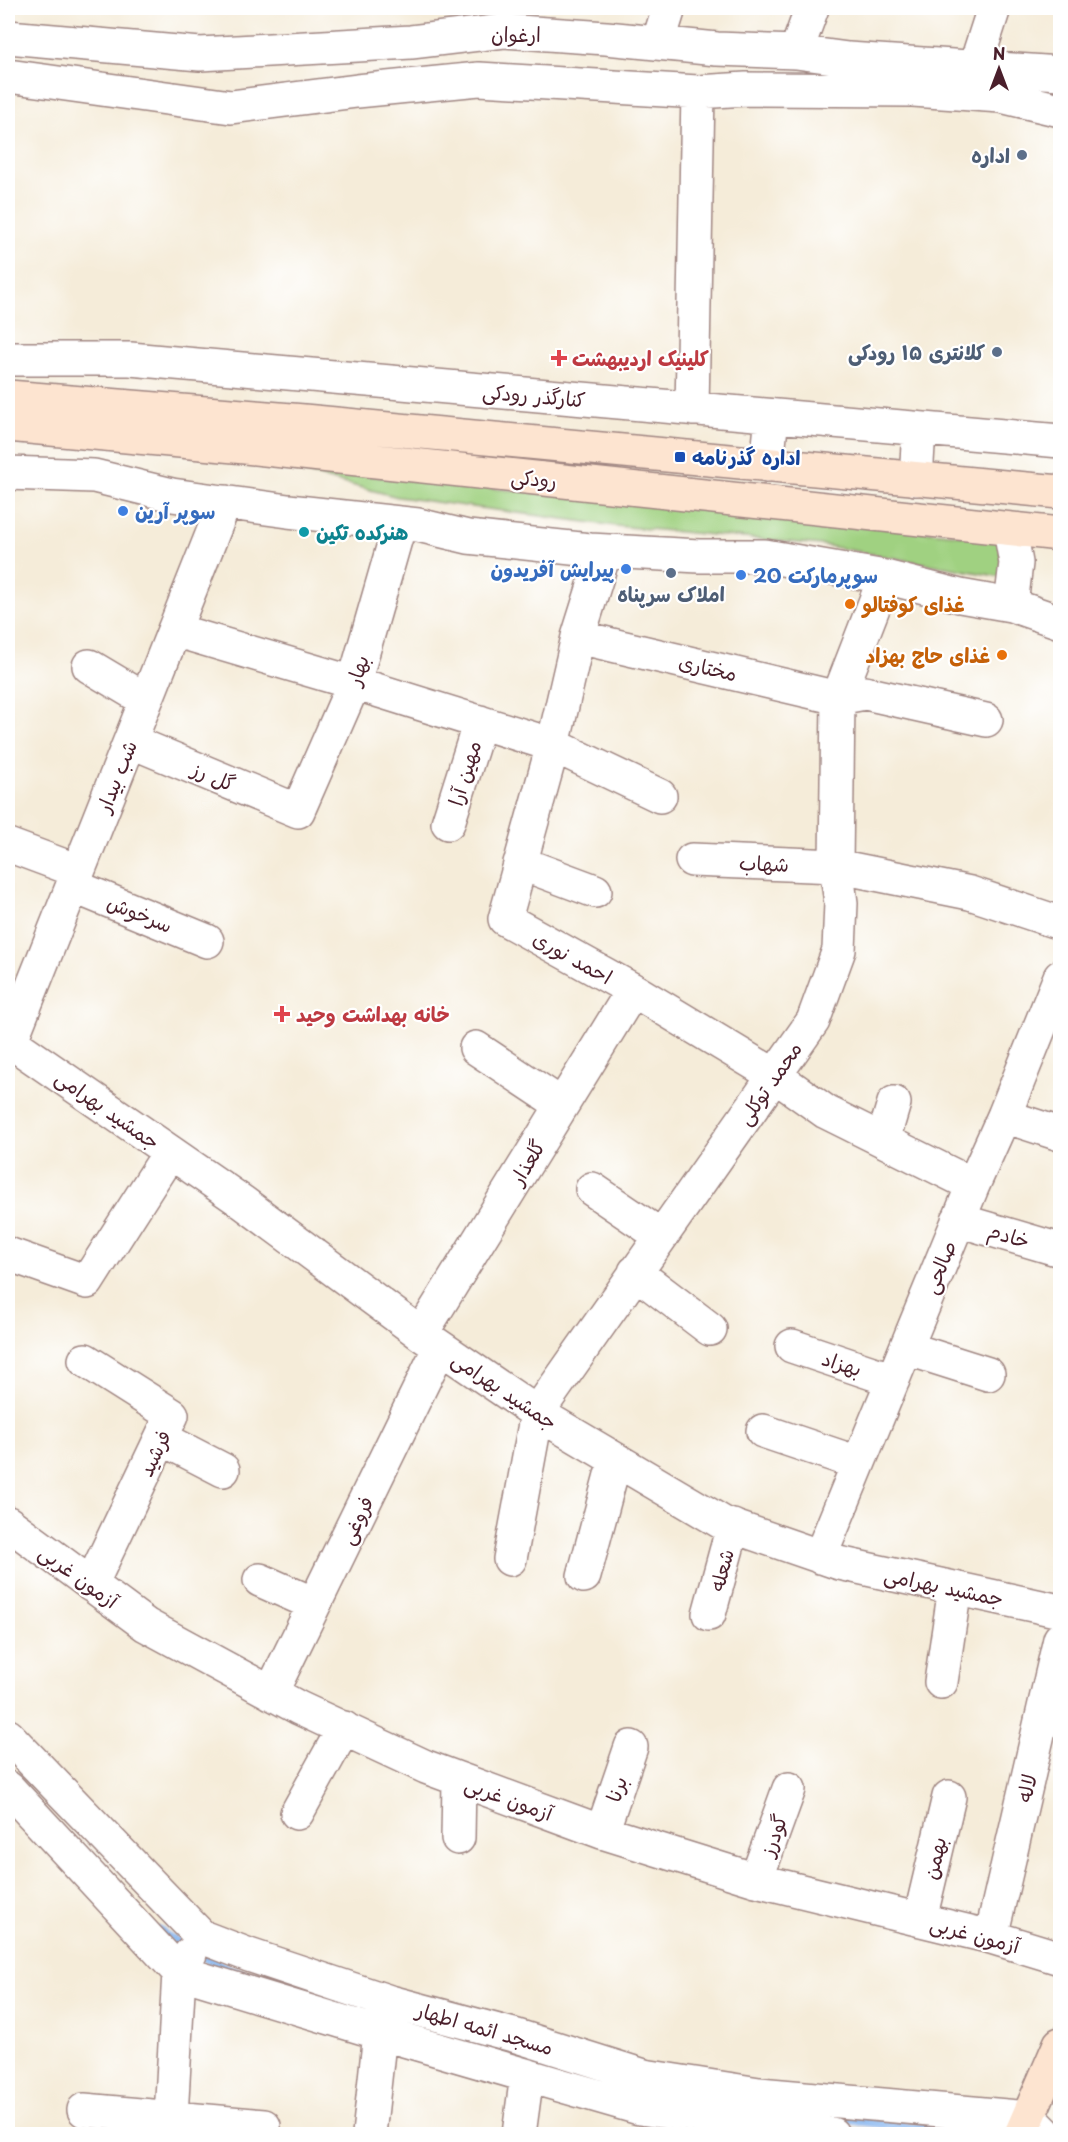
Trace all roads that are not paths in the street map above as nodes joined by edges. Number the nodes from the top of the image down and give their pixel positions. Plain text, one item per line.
1 (669, 8) edge
2 (812, 8) edge
3 (994, 8) edge
4 (504, 19) edge
5 (8, 38) edge
6 (658, 43) junction
7 (263, 50) junction
8 (796, 52) junction
9 (975, 67) junction
10 (1060, 74) edge
11 (8, 76) edge
12 (698, 92) junction
13 (270, 102) junction
14 (1060, 110) edge
15 (8, 359) edge
16 (8, 397) edge
17 (692, 409) junction
18 (772, 416) junction
19 (8, 425) edge
20 (919, 429) junction
21 (1060, 441) edge
22 (767, 465) junction
23 (8, 473) edge
24 (916, 479) junction
25 (1060, 492) edge
26 (225, 502) junction
27 (400, 523) junction
28 (1010, 530) junction
29 (1060, 534) edge
30 (605, 551) junction
31 (885, 577) junction
32 (1011, 604) junction
33 (1060, 622) edge
34 (174, 630) junction
35 (578, 637) junction
36 (89, 666) dead end
37 (354, 683) junction
38 (838, 698) junction
39 (146, 700) junction
40 (986, 720) dead end
41 (480, 722) junction
42 (130, 741) junction
43 (553, 745) junction
44 (660, 796) dead end
45 (298, 811) joint
46 (448, 823) dead end
47 (8, 845) edge
48 (692, 860) dead end
49 (520, 863) junction
50 (836, 866) junction
51 (75, 878) junction
52 (595, 891) dead end
53 (1060, 923) edge
54 (207, 941) dead end
55 (1060, 978) edge
56 (633, 990) junction
57 (9, 1043) edge
58 (476, 1048) dead end
59 (774, 1075) junction
60 (894, 1103) dead end
61 (562, 1105) junction
62 (1004, 1116) junction
63 (1060, 1134) edge
64 (883, 1140) junction
65 (170, 1152) junction
66 (973, 1185) junction
67 (592, 1189) dead end
68 (958, 1220) junction
69 (661, 1236) junction
70 (1060, 1250) edge
71 (8, 1254) edge
72 (635, 1272) junction
73 (710, 1329) dead end
74 (431, 1341) junction
75 (792, 1347) dead end
76 (906, 1348) junction
77 (85, 1360) dead end
78 (988, 1374) dead end
79 (893, 1380) junction
80 (537, 1413) junction
81 (763, 1431) dead end
82 (161, 1438) junction
83 (615, 1460) junction
84 (858, 1463) junction
85 (223, 1470) dead end
86 (8, 1523) edge
87 (733, 1526) junction
88 (820, 1557) junction
89 (510, 1559) dead end
90 (584, 1576) dead end
91 (260, 1580) dead end
92 (91, 1585) junction
93 (954, 1588) junction
94 (314, 1604) junction
95 (1060, 1611) edge
96 (709, 1614) dead end
97 (1060, 1639) edge
98 (941, 1682) dead end
99 (271, 1693) junction
100 (344, 1728) junction
101 (8, 1736) edge
102 (631, 1747) dead end
103 (459, 1781) junction
104 (8, 1788) edge
105 (789, 1789) dead end
106 (949, 1797) dead end
107 (297, 1813) dead end
108 (602, 1832) junction
109 (458, 1838) dead end
110 (756, 1880) junction
111 (920, 1919) junction
112 (991, 1937) junction
113 (201, 1938) junction
114 (1060, 1958) edge
115 (180, 1970) junction
116 (385, 2018) junction
117 (1060, 2044) edge
118 (527, 2075) junction
119 (640, 2100) edge
120 (84, 2110) dead end
121 (171, 2117) junction
122 (264, 2126) dead end
123 (1032, 2129) edge
124 (369, 2134) edge
125 (519, 2134) edge
126 (832, 2134) edge

1 - 6 street
2 - 8 street
3 - 9 street
4 - 6 street, ارغوان
4 - 7 street, ارغوان
5 - 7 street, ارغوان
6 - 8 street, ارغوان
7 - 13 street
8 - 9 street, ارغوان
9 - 10 street, ارغوان
11 - 13 street
12 - 13 street
12 - 14 street
12 - 17 street
15 - 17 street, کنارگذر رودکی
16 - 22 main road, رودکی
17 - 18 street, کنارگذر رودکی
18 - 20 street, کنارگذر رودکی
18 - 22 street
19 - 28 main road, رودکی
20 - 21 street, کنارگذر رودکی
20 - 24 street
22 - 24 main road, رودکی
23 - 26 street
24 - 25 main road, رودکی
26 - 27 street
26 - 34 street, شب بیدار
27 - 30 street
27 - 37 street, بهار
28 - 29 main road, رودکی
28 - 32 street
30 - 31 street
30 - 35 street, احمد نوری
31 - 32 street
31 - 38 street
32 - 33 street
34 - 37 street
34 - 39 street, شب بیدار
35 - 38 street, مختاری
35 - 43 street, احمد نوری
36 - 39 street
37 - 41 street
37 - 45 street, بهار
38 - 40 street
38 - 50 street, محمد توکلی
39 - 42 street, شب بیدار
41 - 43 street
41 - 46 street, مهین آرا
42 - 45 street, گل رز
42 - 51 street, شب بیدار
43 - 44 street
43 - 49 street, احمد نوری
47 - 51 street, سرخوش
48 - 50 street, شهاب
49 - 52 street
49 - 56 street, احمد نوری
50 - 53 street, شهاب
50 - 59 street, محمد توکلی
51 - 54 street, سرخوش
51 - 57 street, شب بیدار
55 - 62 street, صالحی
56 - 59 street, احمد نوری
56 - 61 street, گلعذار
57 - 65 street, جمشید بهرامی
58 - 61 street
59 - 64 street, احمد نوری
59 - 69 street, محمد توکلی
60 - 64 street
61 - 74 street, گلعذار
62 - 63 street
62 - 66 street, صالحی
64 - 66 street, احمد نوری
65 - 71 street
65 - 74 street, جمشید بهرامی
66 - 68 street, صالحی
67 - 69 street
68 - 70 street, خادم
68 - 76 street, صالحی
69 - 72 street, محمد توکلی
72 - 73 street
72 - 80 street, محمد توکلی
74 - 80 street, جمشید بهرامی
74 - 94 street, فروغی
75 - 79 street, بهزاد
76 - 78 street
76 - 79 street, صالحی
77 - 82 street, فرشید
79 - 84 street, صالحی
80 - 83 street, جمشید بهرامی
80 - 89 street
81 - 84 street
82 - 85 street
82 - 92 street, فرشید
83 - 87 street, جمشید بهرامی
83 - 90 street
84 - 88 street, صالحی
86 - 92 street, آزمون غربی
87 - 88 street, جمشید بهرامی
87 - 96 street, شعله
88 - 93 street, جمشید بهرامی
91 - 94 street
92 - 99 street, آزمون غربی
93 - 95 street, جمشید بهرامی
93 - 98 street
94 - 99 street, فروغی
97 - 112 street, لاله
99 - 100 street, آزمون غربی
100 - 103 street, آزمون غربی
100 - 107 street
101 - 113 street, مسجد ائمه اطهار
102 - 108 street, برنا
103 - 108 street, آزمون غربی
103 - 109 street
104 - 115 street
105 - 110 street, گودرز
106 - 111 street, بهمن
108 - 110 street, آزمون غربی
110 - 111 street, آزمون غربی
111 - 112 street, آزمون غربی
112 - 114 street, آزمون غربی
113 - 115 street
113 - 116 street, مسجد ائمه اطهار
115 - 116 street, مسجد ائمه اطهار
115 - 121 street
116 - 118 street, مسجد ائمه اطهار
116 - 119 street, مسجد ائمه اطهار
116 - 124 street
117 - 123 main road
118 - 119 street, مسجد ائمه اطهار
118 - 125 street
119 - 123 street, مسجد ائمه اطهار
119 - 126 street, مسجد ائمه اطهار
120 - 121 street
121 - 122 street

